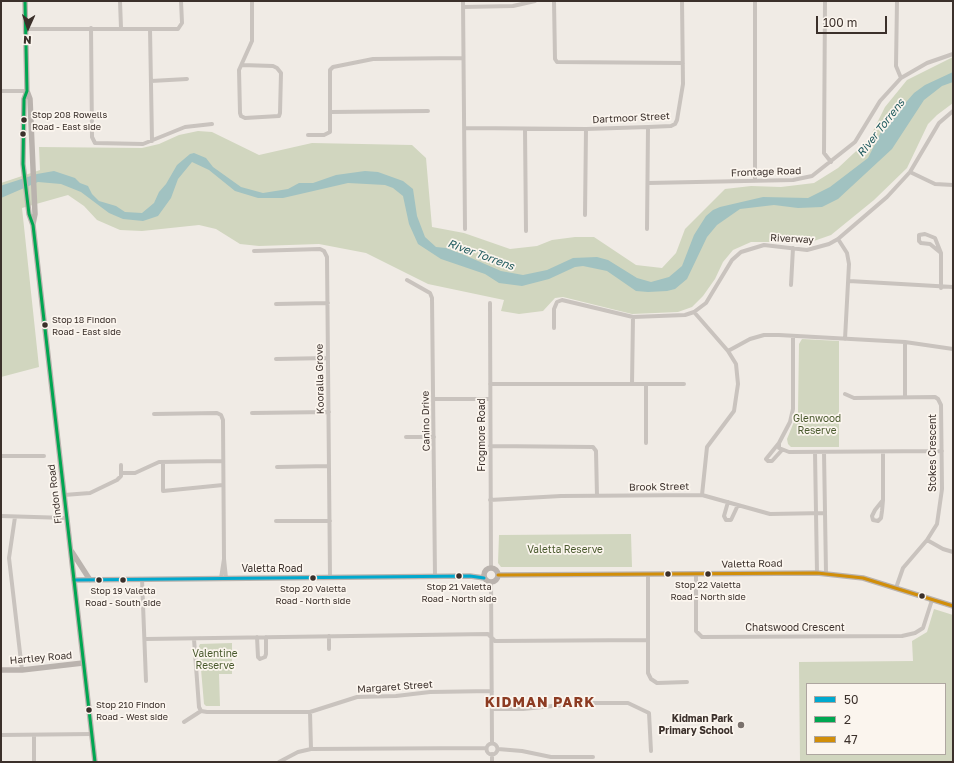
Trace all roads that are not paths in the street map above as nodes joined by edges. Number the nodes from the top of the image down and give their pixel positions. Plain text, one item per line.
1 (25, 1) edge
2 (120, 1) edge
3 (181, 1) edge
4 (252, 1) edge
5 (463, 1) edge
6 (535, 1) edge
7 (554, 1) edge
8 (682, 1) edge
9 (755, 1) edge
10 (825, 1) edge
11 (897, 1) edge
12 (463, 7) junction
13 (91, 28) junction
14 (121, 28) junction
15 (26, 29) junction
16 (150, 29) junction
17 (953, 54) edge
18 (463, 58) junction
19 (683, 63) junction
20 (242, 65) junction
21 (901, 78) junction
22 (187, 79) dead end
23 (151, 81) junction
24 (1, 91) edge
25 (27, 91) junction
26 (428, 111) dead end
27 (953, 111) edge
28 (331, 112) junction
29 (212, 124) dead end
30 (648, 127) junction
31 (464, 128) junction
32 (525, 129) junction
33 (586, 129) junction
34 (308, 135) dead end
35 (152, 140) junction
36 (831, 162) junction
37 (910, 172) junction
38 (755, 180) junction
39 (648, 183) junction
40 (953, 185) edge
41 (585, 215) dead end
42 (33, 225) junction
43 (465, 229) dead end
44 (648, 229) dead end
45 (526, 232) dead end
46 (838, 239) junction
47 (793, 248) junction
48 (254, 250) dead end
49 (941, 253) junction
50 (407, 280) dead end
51 (849, 281) junction
52 (791, 285) dead end
53 (953, 287) edge
54 (942, 288) junction
55 (328, 303) junction
56 (490, 303) dead end
57 (276, 304) dead end
58 (694, 312) junction
59 (633, 318) junction
60 (554, 328) dead end
61 (793, 336) junction
62 (845, 339) junction
63 (905, 342) junction
64 (953, 349) edge
65 (728, 351) junction
66 (328, 358) junction
67 (276, 359) dead end
68 (490, 384) junction
69 (632, 384) junction
70 (646, 384) junction
71 (684, 384) dead end
72 (845, 394) dead end
73 (490, 398) junction
74 (905, 398) junction
75 (434, 399) junction
76 (329, 412) junction
77 (154, 414) dead end
78 (252, 414) dead end
79 (406, 437) dead end
80 (434, 437) junction
81 (779, 442) junction
82 (646, 443) dead end
83 (490, 446) junction
84 (782, 450) junction
85 (942, 451) junction
86 (815, 452) junction
87 (824, 452) junction
88 (883, 452) junction
89 (1, 456) edge
90 (44, 456) dead end
91 (223, 461) junction
92 (163, 462) junction
93 (121, 465) dead end
94 (329, 466) junction
95 (277, 467) dead end
96 (121, 473) junction
97 (223, 485) junction
98 (64, 495) junction
99 (702, 495) junction
100 (597, 496) junction
101 (490, 500) junction
102 (883, 500) junction
103 (728, 502) junction
104 (738, 505) junction
105 (816, 514) junction
106 (825, 514) junction
107 (1, 516) edge
108 (15, 517) junction
109 (67, 518) junction
110 (276, 521) dead end
111 (330, 521) junction
112 (928, 540) junction
113 (70, 550) junction
114 (953, 552) edge
115 (491, 568) junction
116 (817, 572) junction
117 (826, 573) junction
118 (648, 574) junction
119 (696, 574) junction
120 (498, 575) junction
121 (484, 576) junction
122 (330, 577) junction
123 (435, 577) junction
124 (223, 578) junction
125 (142, 579) junction
126 (74, 580) junction
127 (90, 580) junction
128 (491, 582) junction
129 (896, 588) junction
130 (932, 600) junction
131 (953, 606) edge
132 (329, 636) junction
133 (256, 637) junction
134 (266, 637) junction
135 (491, 637) junction
136 (146, 639) junction
137 (194, 639) junction
138 (648, 640) junction
139 (329, 649) dead end
140 (83, 663) junction
141 (1, 670) edge
142 (22, 670) junction
143 (146, 681) dead end
144 (687, 682) dead end
145 (492, 691) junction
146 (492, 709) junction
147 (201, 711) junction
148 (310, 712) junction
149 (184, 722) dead end
150 (92, 734) junction
151 (1, 735) edge
152 (34, 735) junction
153 (492, 743) junction
154 (486, 748) junction
155 (311, 749) junction
156 (498, 749) junction
157 (651, 751) dead end
158 (492, 754) junction
159 (593, 757) dead end
160 (551, 760) edge
161 (34, 762) edge
162 (95, 762) edge
163 (279, 762) edge
164 (492, 762) edge

1 - 15 street
2 - 14 street
3 - 16 street
4 - 20 street
5 - 12 street
6 - 12 street
7 - 19 street
8 - 19 street, Dartmoor Street
9 - 38 street
10 - 36 street
11 - 21 street
12 - 18 street
13 - 14 street
13 - 15 street
13 - 35 street
14 - 16 street
15 - 25 street
16 - 23 street
17 - 21 street, Frontage Road
18 - 28 street
18 - 31 street
19 - 30 street, Dartmoor Street
20 - 20 street
21 - 36 street, Frontage Road
22 - 23 street
23 - 35 street
24 - 25 street
25 - 42 street, Findon Road
25 - 42 street, Findon Road
26 - 28 street
27 - 37 street, Riverway
28 - 34 street
29 - 35 street
30 - 33 street, Dartmoor Street
30 - 39 street
31 - 32 street, Dartmoor Street
31 - 43 street
32 - 33 street, Dartmoor Street
32 - 45 street
33 - 41 street
36 - 38 street, Frontage Road
37 - 40 street
37 - 46 street, Riverway
38 - 39 street, Frontage Road
39 - 44 street
42 - 98 street, Findon Road
46 - 47 street, Riverway
46 - 51 street
47 - 52 street
47 - 58 street, Riverway
48 - 55 street, Kooralla Grove
49 - 49 street
49 - 54 street
50 - 75 street, Canino Drive
51 - 54 street
51 - 62 street
53 - 54 street
55 - 57 street
55 - 66 street, Kooralla Grove
56 - 68 street, Frogmore Road
58 - 59 street
58 - 65 street
59 - 60 street
59 - 69 street
61 - 62 street
61 - 65 street
61 - 81 street
62 - 63 street
63 - 64 street
63 - 74 street
65 - 99 street
66 - 67 street
66 - 76 street, Kooralla Grove
68 - 69 street
68 - 73 street, Frogmore Road
69 - 70 street
70 - 71 street
70 - 82 street
72 - 74 street, Stokes Crescent
73 - 75 street
73 - 83 street, Frogmore Road
74 - 85 street, Stokes Crescent
75 - 80 street, Canino Drive
76 - 78 street
76 - 94 street, Kooralla Grove
77 - 91 street
79 - 80 street
80 - 123 street, Canino Drive
81 - 84 street
81 - 84 street
83 - 100 street
83 - 101 street, Frogmore Road
84 - 86 street
85 - 88 street
85 - 112 street, Stokes Crescent
86 - 87 street
86 - 105 street
87 - 88 street
87 - 106 street
88 - 102 street
89 - 90 street
91 - 92 street
91 - 97 street
92 - 96 street
92 - 97 street
93 - 96 street
94 - 95 street
94 - 111 street, Kooralla Grove
96 - 98 street
97 - 124 street
98 - 109 street, Findon Road
99 - 100 street, Brook Street
99 - 103 street, Brook Street
100 - 101 street, Brook Street
101 - 115 street, Frogmore Road
102 - 102 street
103 - 104 street, Brook Street
103 - 104 street
104 - 105 street, Brook Street
105 - 106 street, Brook Street
105 - 116 street
106 - 117 street
107 - 108 street
108 - 109 street
108 - 142 street
109 - 113 street, Findon Road
110 - 111 street
111 - 122 street, Kooralla Grove
112 - 114 street
112 - 129 street, Stokes Crescent
113 - 126 street, Findon Road
113 - 127 street
115 - 120 street
115 - 121 street
116 - 117 street, Valetta Road
116 - 119 street, Valetta Road
117 - 129 street, Valetta Road
118 - 119 street, Valetta Road
118 - 120 street, Valetta Road
118 - 138 street
119 - 130 street, Chatswood Crescent
120 - 128 street
121 - 123 street, Valetta Road
121 - 128 street
122 - 123 street, Valetta Road
122 - 124 street, Valetta Road
124 - 125 street, Valetta Road
125 - 127 street, Valetta Road
125 - 136 street
126 - 127 street, Valetta Road
126 - 140 street, Findon Road
128 - 135 street
129 - 130 street, Valetta Road
130 - 131 street, Valetta Road
132 - 134 street
132 - 135 street
132 - 139 street
133 - 134 street
133 - 134 street
133 - 137 street
135 - 138 street
135 - 145 street
136 - 137 street
136 - 143 street
137 - 147 street
138 - 144 street
140 - 142 street, Hartley Road
140 - 150 street, Findon Road
141 - 142 street, Hartley Road
145 - 146 street
145 - 148 street, Margaret Street
146 - 153 street
146 - 157 street
147 - 148 street, Margaret Street
147 - 149 street
148 - 155 street
150 - 152 street
150 - 162 street, Findon Road
151 - 152 street
152 - 161 street
153 - 154 street
153 - 156 street
154 - 155 street
154 - 158 street
155 - 163 street
156 - 158 street
156 - 160 street
158 - 164 street
159 - 160 street

